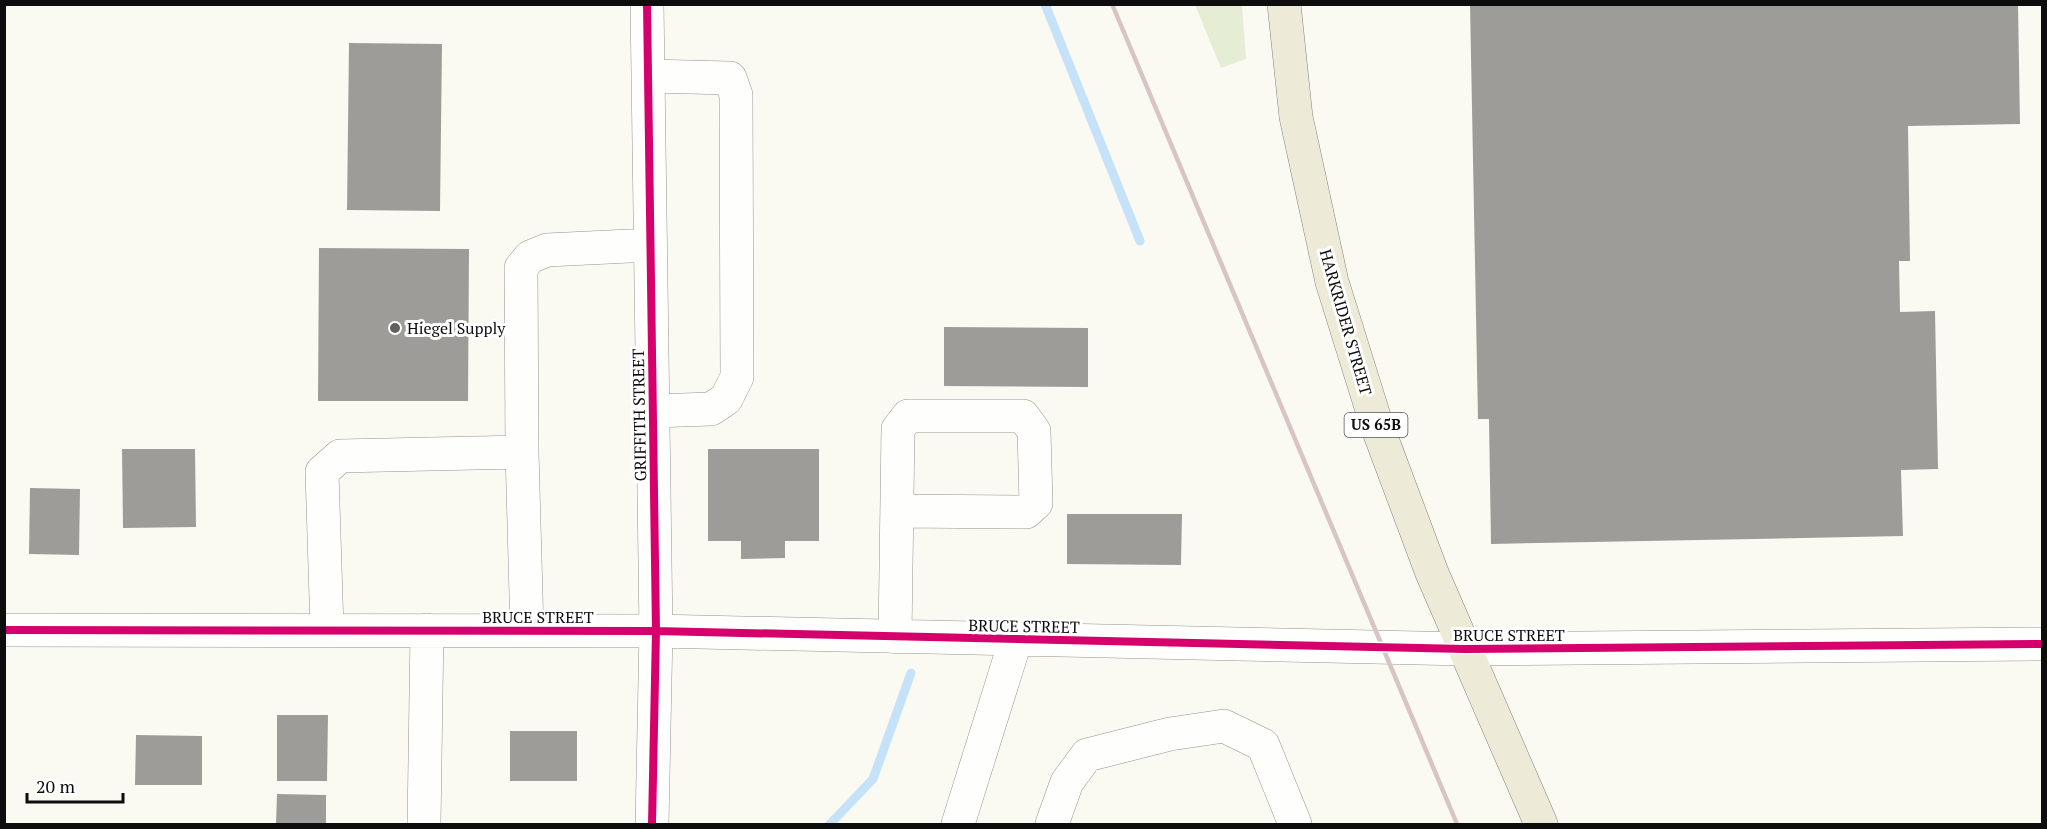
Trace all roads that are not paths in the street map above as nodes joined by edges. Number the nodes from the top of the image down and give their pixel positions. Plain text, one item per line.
1 (647, 4) edge
2 (1284, 4) edge
3 (648, 76) junction
4 (650, 245) junction
5 (652, 411) junction
6 (522, 452) junction
7 (897, 511) junction
8 (4, 630) edge
9 (327, 630) junction
10 (427, 630) junction
11 (527, 631) junction
12 (656, 631) junction
13 (895, 636) junction
14 (1016, 639) junction
15 (2043, 644) edge
16 (1465, 649) junction
17 (424, 825) edge
18 (652, 825) edge
19 (958, 825) edge
20 (1053, 825) edge
21 (1295, 825) edge
22 (1541, 825) edge

1 - 3 street, GRIFFITH STREET
2 - 16 main road, HARKRIDER STREET / US 65B
3 - 4 street, GRIFFITH STREET
3 - 5 street
4 - 5 street, GRIFFITH STREET
4 - 6 street
5 - 12 street, GRIFFITH STREET
6 - 9 street
6 - 11 street
7 - 7 street
7 - 13 street
8 - 9 street, BRUCE STREET
9 - 10 street, BRUCE STREET
10 - 11 street, BRUCE STREET
10 - 17 street
11 - 12 street, BRUCE STREET
12 - 13 street, BRUCE STREET
12 - 18 street, GRIFFITH STREET
13 - 14 street, BRUCE STREET
14 - 16 street, BRUCE STREET
14 - 19 street
15 - 16 street, BRUCE STREET
16 - 22 main road, HARKRIDER STREET / US 65B
20 - 21 street

